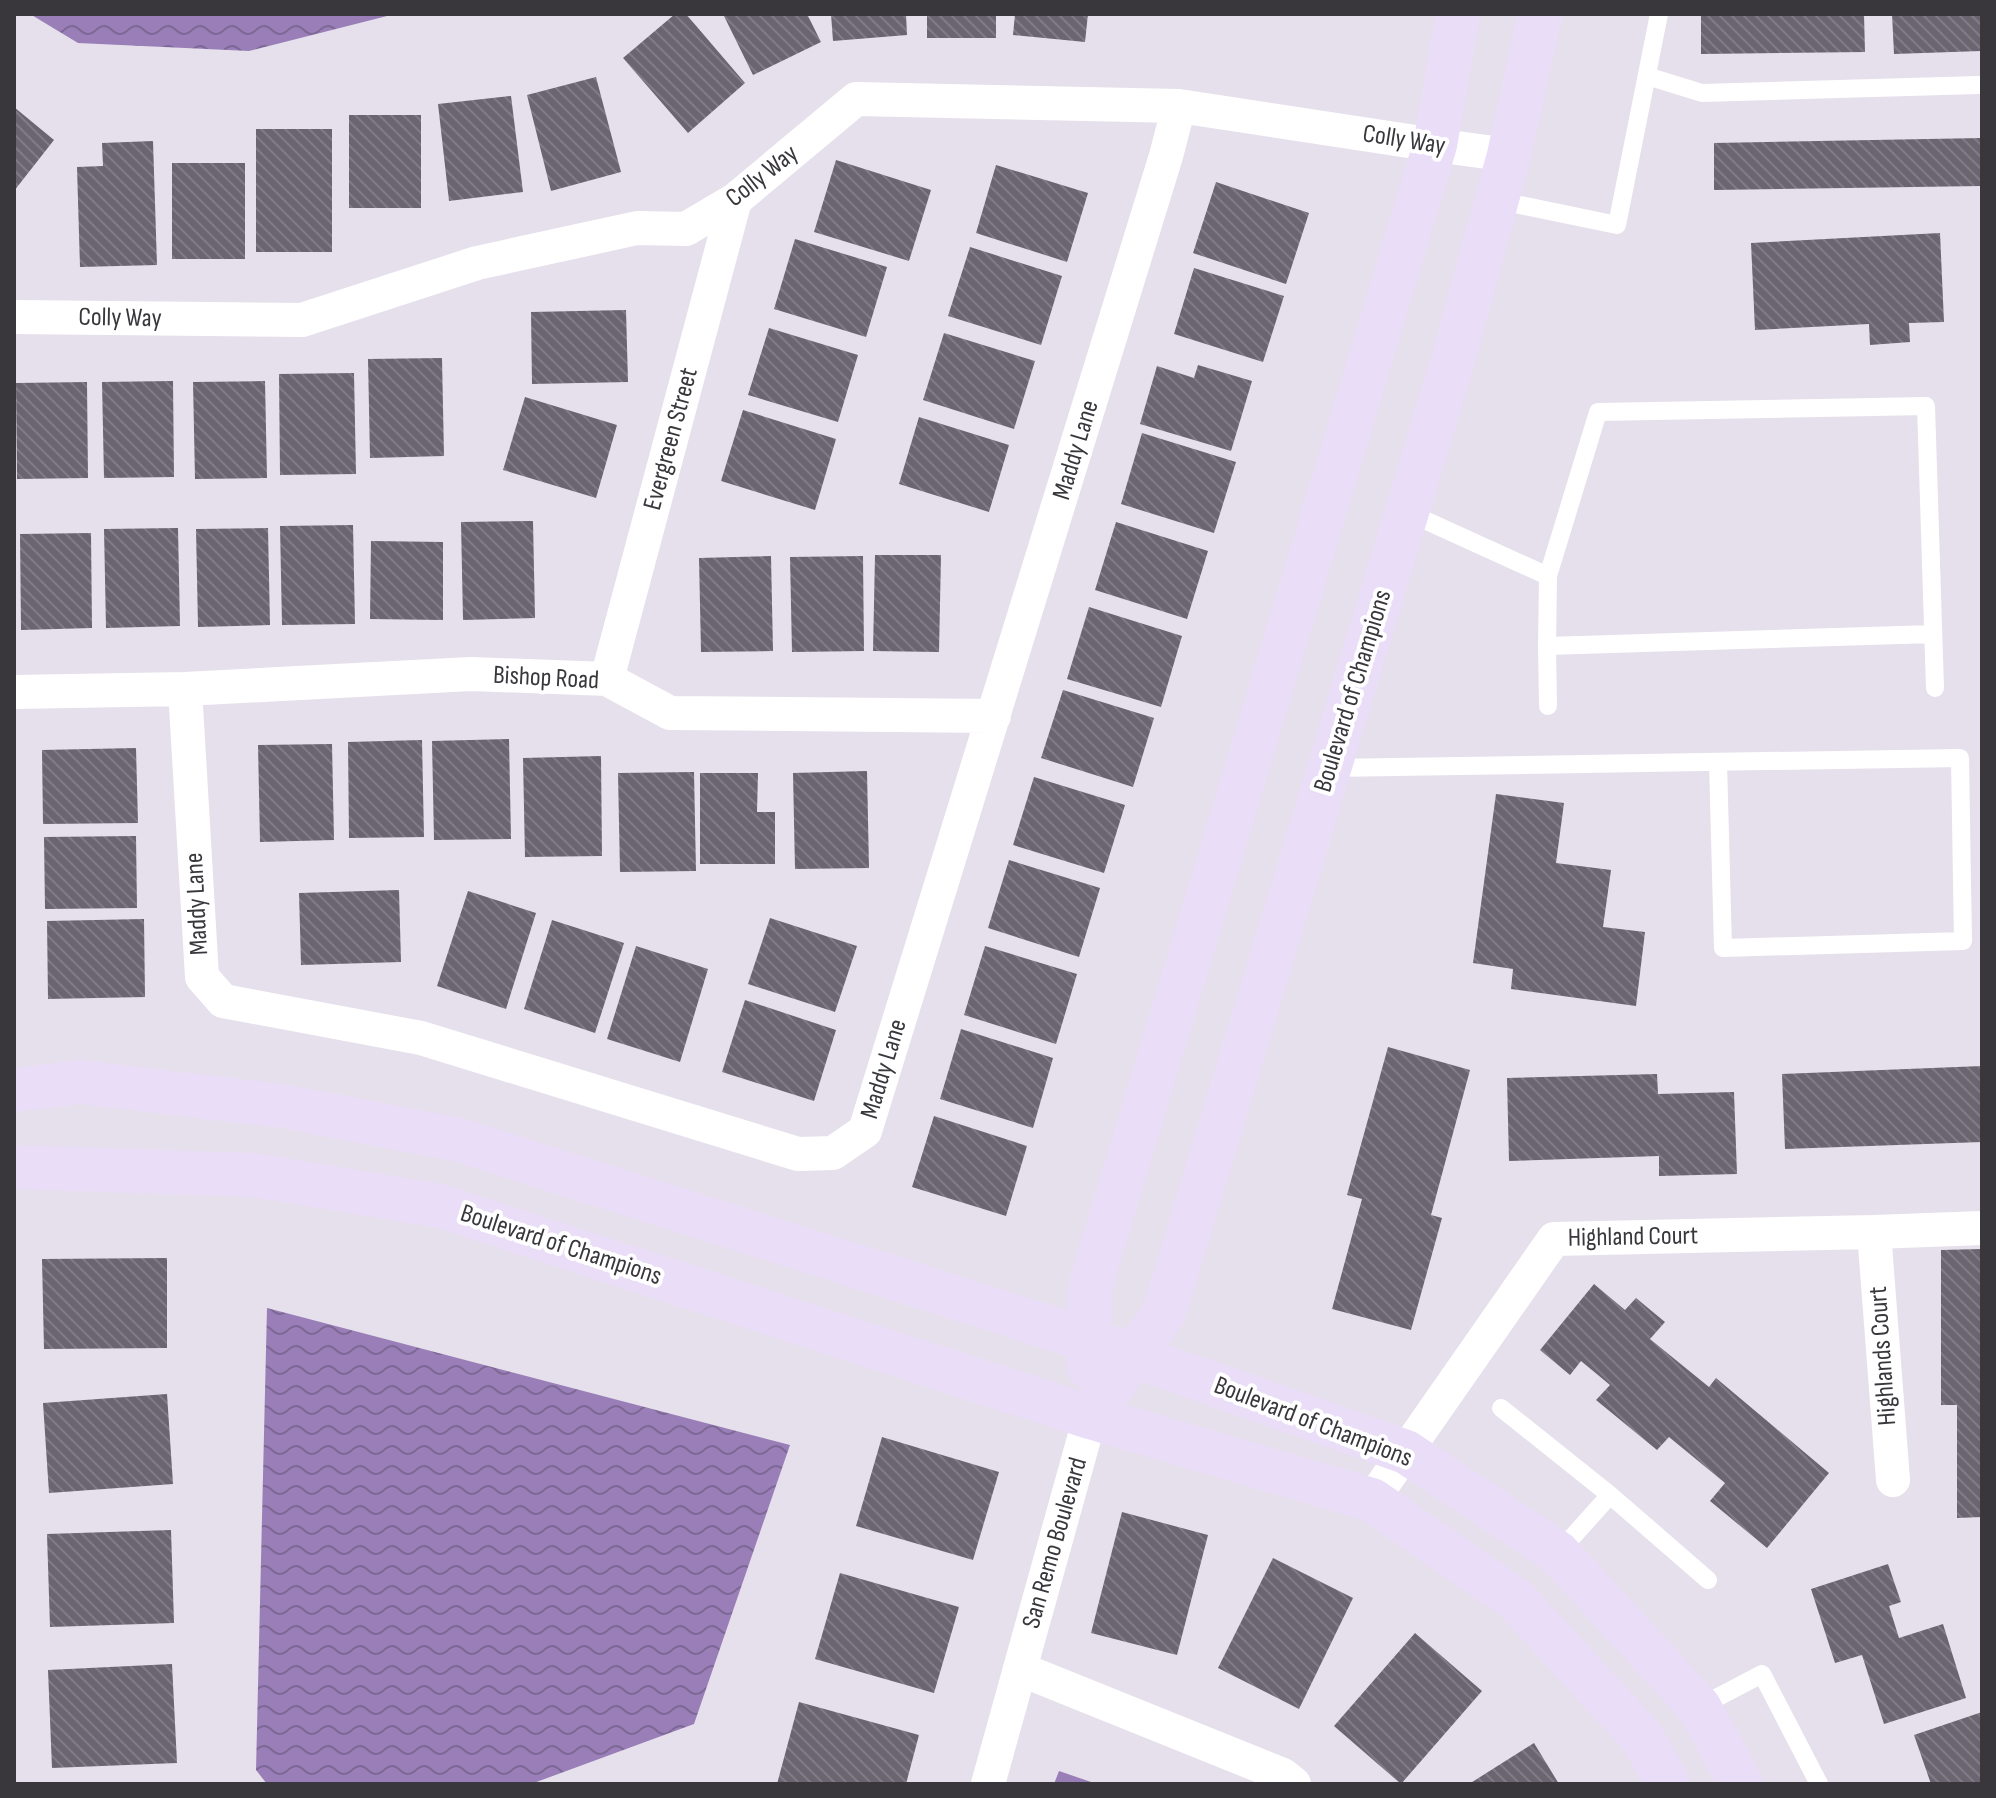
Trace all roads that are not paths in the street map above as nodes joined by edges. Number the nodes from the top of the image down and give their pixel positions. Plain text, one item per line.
1 (1458, 14) edge
2 (1540, 14) edge
3 (1659, 14) edge
4 (1647, 76) junction
5 (1978, 85) dead end
6 (1179, 106) junction
7 (1435, 145) junction
8 (1509, 155) junction
9 (735, 200) junction
10 (1496, 200) junction
11 (14, 317) edge
12 (1407, 512) junction
13 (1548, 576) junction
14 (1933, 634) junction
15 (1547, 646) junction
16 (607, 679) junction
17 (1935, 688) dead end
18 (185, 689) junction
19 (14, 692) edge
20 (1548, 706) dead end
21 (994, 716) junction
22 (1718, 762) junction
23 (1329, 768) junction
24 (14, 1090) edge
25 (14, 1167) edge
26 (1982, 1228) edge
27 (1874, 1232) junction
28 (1089, 1340) junction
29 (1133, 1356) junction
30 (1501, 1408) dead end
31 (1090, 1417) junction
32 (1406, 1452) junction
33 (1893, 1480) dead end
34 (1610, 1495) junction
35 (1372, 1500) junction
36 (1558, 1553) junction
37 (1708, 1580) dead end
38 (1020, 1669) junction
39 (1699, 1707) junction
40 (988, 1784) edge
41 (1294, 1784) edge
42 (1668, 1784) edge
43 (1741, 1784) edge
44 (1819, 1784) edge

1 - 7 street
2 - 8 street, Boulevard of Champions
3 - 4 lane
4 - 5 lane
4 - 10 lane
6 - 7 street, Colly Way
6 - 9 street, Colly Way
6 - 21 street, Maddy Lane
7 - 8 street, Colly Way
7 - 28 street
8 - 10 street, Boulevard of Champions
9 - 11 street, Colly Way
9 - 16 street, Evergreen Street
10 - 12 street, Boulevard of Champions
12 - 13 lane
12 - 23 street, Boulevard of Champions
13 - 14 lane
13 - 15 lane
14 - 15 lane
14 - 17 lane
15 - 20 lane
16 - 18 street, Bishop Road
16 - 21 street, Bishop Road
18 - 19 street, Bishop Road
18 - 21 street, Maddy Lane
22 - 22 lane
22 - 23 lane
23 - 29 street, Boulevard of Champions
24 - 28 street, Boulevard of Champions
25 - 31 street, Boulevard of Champions
26 - 27 street, Highland Court
27 - 32 street, Highland Court
27 - 33 street, Highlands Court
28 - 29 street, Boulevard of Champions
28 - 31 street
29 - 31 street, Boulevard of Champions
29 - 32 street, Boulevard of Champions
30 - 34 lane
31 - 35 street, Boulevard of Champions
31 - 38 street, San Remo Boulevard
32 - 35 street, Highland Court
32 - 36 street, Boulevard of Champions
34 - 36 lane
34 - 37 lane
35 - 42 street, Boulevard of Champions
36 - 39 street, Boulevard of Champions
38 - 40 street
38 - 41 street
39 - 43 street, Boulevard of Champions
39 - 44 lane

